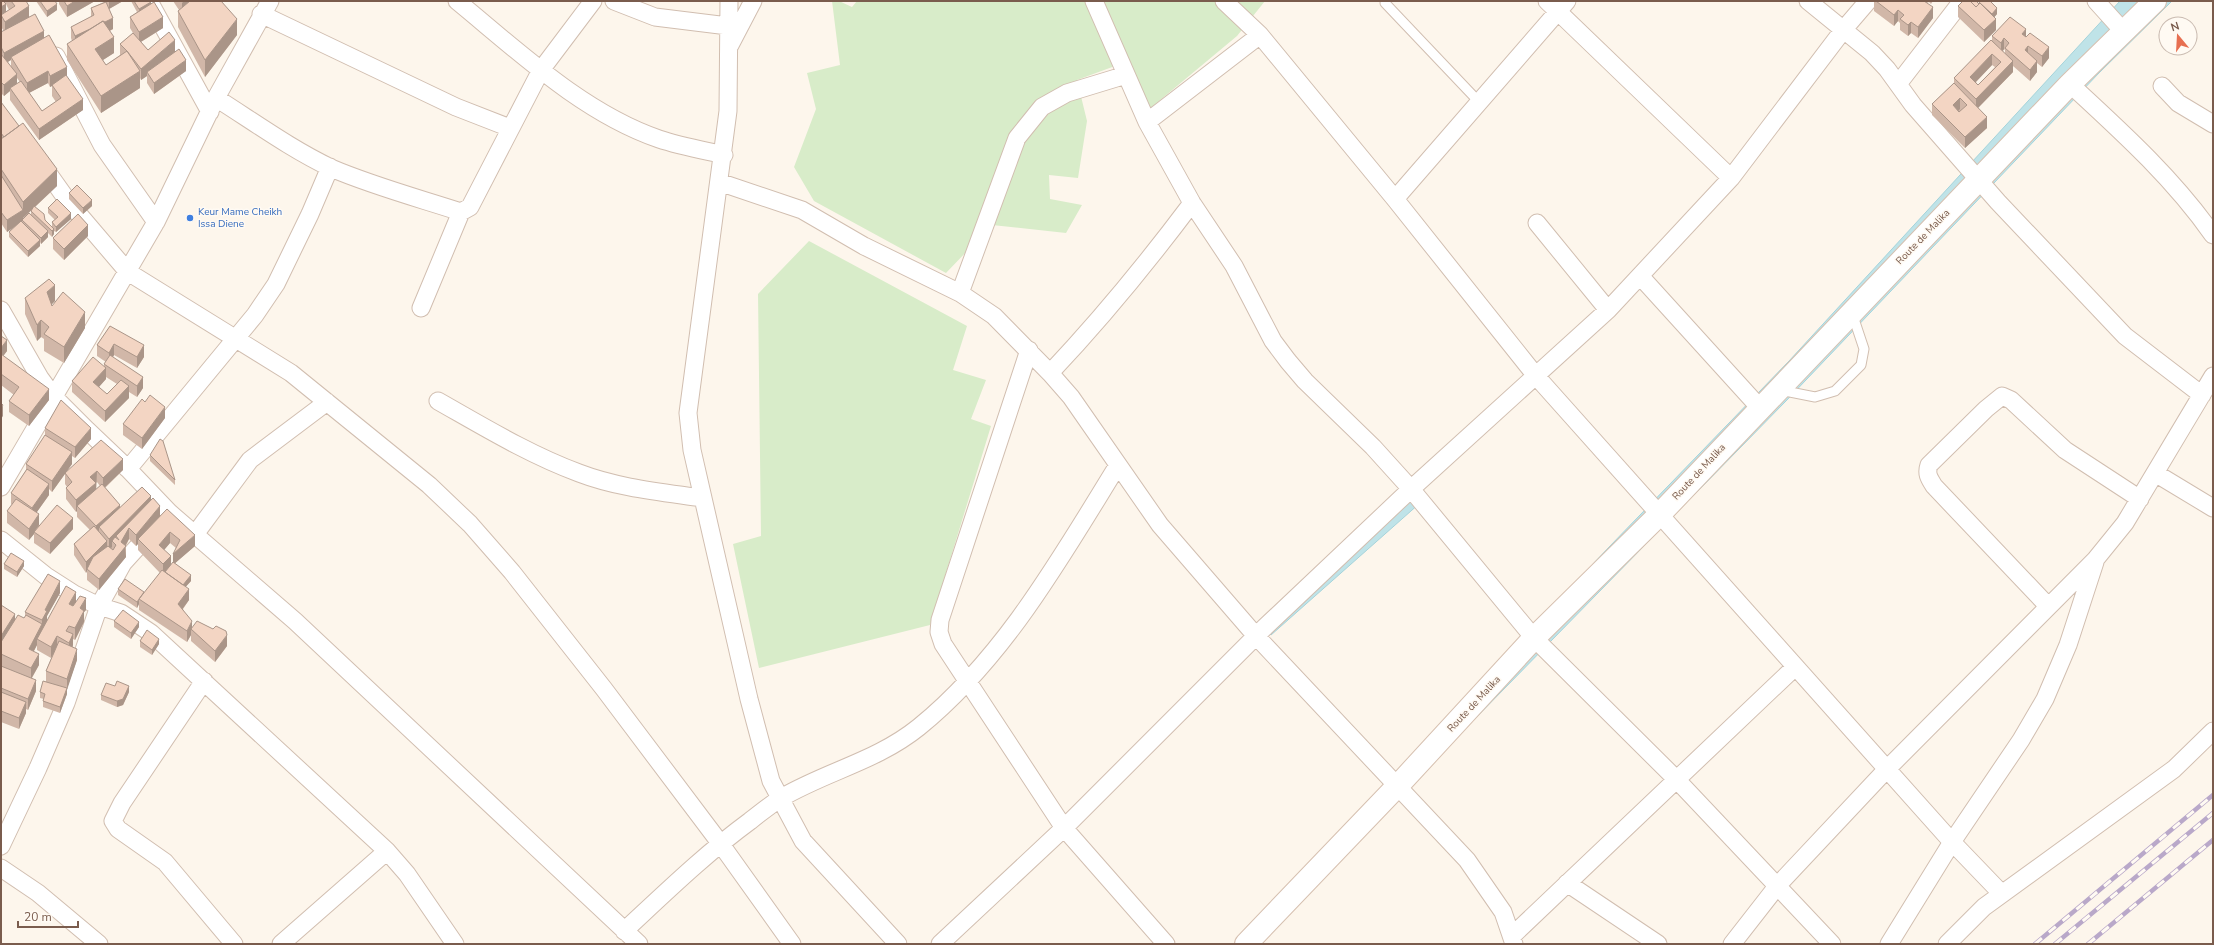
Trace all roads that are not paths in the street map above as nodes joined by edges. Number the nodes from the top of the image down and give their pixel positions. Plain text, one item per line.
1 (149, 1) edge
2 (457, 1) edge
3 (593, 1) edge
4 (614, 1) edge
5 (729, 1) edge
6 (753, 1) edge
7 (1094, 1) edge
8 (1224, 1) edge
9 (1546, 1) edge
10 (1808, 1) edge
11 (1868, 1) edge
12 (1962, 1) edge
13 (2096, 1) edge
14 (2155, 1) edge
15 (1385, 3) dead end
16 (1563, 7) edge
17 (266, 8) edge
18 (728, 26) junction
19 (1844, 29) junction
20 (2124, 32) junction
21 (1260, 35) junction
22 (46, 41) edge
23 (729, 47) junction
24 (541, 70) junction
25 (1126, 75) junction
26 (1898, 84) junction
27 (2070, 84) junction
28 (2162, 86) dead end
29 (1480, 103) junction
30 (213, 105) junction
31 (1147, 122) junction
32 (2213, 124) edge
33 (510, 128) junction
34 (34, 153) edge
35 (724, 155) junction
36 (330, 167) junction
37 (1731, 178) junction
38 (1978, 179) junction
39 (719, 182) junction
40 (1395, 199) junction
41 (1192, 203) junction
42 (461, 212) junction
43 (156, 222) junction
44 (1538, 223) dead end
45 (2213, 235) edge
46 (128, 272) junction
47 (1641, 277) junction
48 (960, 294) junction
49 (421, 308) dead end
50 (1, 310) edge
51 (1608, 310) junction
52 (1852, 312) junction
53 (235, 339) junction
54 (1029, 350) junction
55 (1050, 373) junction
56 (1536, 376) junction
57 (2213, 376) edge
58 (1777, 390) junction
59 (2202, 395) junction
60 (54, 397) junction
61 (438, 401) dead end
62 (326, 402) junction
63 (1760, 408) junction
64 (1118, 465) junction
65 (128, 469) junction
66 (2155, 473) junction
67 (1, 487) edge
68 (1411, 489) junction
69 (702, 498) junction
70 (2140, 499) junction
71 (2213, 508) edge
72 (170, 513) junction
73 (1659, 515) junction
74 (196, 534) junction
75 (1, 540) edge
76 (2095, 560) junction
77 (99, 606) junction
78 (2048, 606) junction
79 (1256, 636) junction
80 (1534, 638) junction
81 (1795, 667) junction
82 (204, 681) junction
83 (968, 682) junction
84 (2213, 731) edge
85 (1887, 769) junction
86 (1676, 779) junction
87 (1397, 787) junction
88 (779, 799) junction
89 (1064, 828) junction
90 (1952, 842) junction
91 (720, 843) junction
92 (1, 846) edge
93 (387, 851) junction
94 (1, 868) edge
95 (1567, 883) junction
96 (1778, 885) junction
97 (2002, 894) junction
98 (624, 931) junction
99 (1513, 940) edge
100 (99, 944) edge
101 (234, 944) edge
102 (281, 944) edge
103 (455, 944) edge
104 (639, 944) edge
105 (792, 944) edge
106 (898, 944) edge
107 (940, 944) edge
108 (1166, 944) edge
109 (1246, 944) edge
110 (1658, 944) edge
111 (1732, 944) edge
112 (1832, 944) edge
113 (1890, 944) edge
114 (1947, 944) edge

1 - 30 street
2 - 24 street
3 - 24 street
4 - 18 street
5 - 18 street
6 - 23 street
7 - 25 street
8 - 21 street
9 - 16 street
10 - 19 street
11 - 19 street
12 - 26 street
13 - 20 street
14 - 20 main road, Route de Malika
15 - 29 lane
16 - 29 street
16 - 37 street
17 - 30 street
17 - 33 street
18 - 23 street
19 - 26 street
19 - 37 street
20 - 27 main road, Route de Malika
21 - 31 street
21 - 40 street
22 - 43 street
23 - 35 street
24 - 33 street
24 - 35 street
25 - 31 street
25 - 48 street
26 - 38 street
27 - 38 main road, Route de Malika
27 - 45 street
28 - 32 street
29 - 40 street
30 - 36 street
30 - 43 street
31 - 41 street
33 - 42 street
34 - 46 street
35 - 39 street
36 - 42 street
36 - 53 street
37 - 47 street
38 - 52 main road, Route de Malika
38 - 59 street
39 - 48 street
39 - 69 street
40 - 56 street
41 - 55 street
41 - 68 street
42 - 49 street
43 - 46 street
44 - 51 street
46 - 53 street
46 - 60 street
47 - 51 street
47 - 63 street
48 - 54 street
50 - 60 street
51 - 56 street
52 - 58 main road, Route de Malika
52 - 58 lane
53 - 62 street
53 - 65 street
54 - 55 street
54 - 83 street
55 - 64 street
56 - 68 street
56 - 73 street
57 - 59 street
58 - 63 main road, Route de Malika
59 - 66 street
60 - 65 street
60 - 67 street
61 - 69 street
62 - 74 street
62 - 91 street
63 - 73 main road, Route de Malika
64 - 79 street
64 - 83 street
65 - 72 street
66 - 70 street
66 - 71 street
68 - 79 street
68 - 80 street
69 - 88 street
70 - 76 street
70 - 78 street
72 - 74 street
72 - 77 street
73 - 80 main road, Route de Malika
73 - 81 street
74 - 98 street
75 - 77 street
76 - 78 street
76 - 90 street
77 - 82 street
77 - 92 street
78 - 85 street
79 - 87 street
79 - 89 street
80 - 86 street
80 - 87 main road, Route de Malika
81 - 85 street
81 - 86 street
82 - 93 street
82 - 101 street
83 - 88 street
83 - 89 street
84 - 97 street
85 - 90 street
85 - 96 street
86 - 95 street
86 - 96 street
87 - 99 street
87 - 109 main road, Route de Malika
88 - 91 street
88 - 106 street
89 - 107 street
89 - 108 street
90 - 97 street
90 - 113 street
91 - 98 street
91 - 105 street
93 - 102 street
93 - 103 street
94 - 100 street
95 - 99 street
95 - 110 street
96 - 111 street
96 - 112 street
97 - 114 street
98 - 104 street

